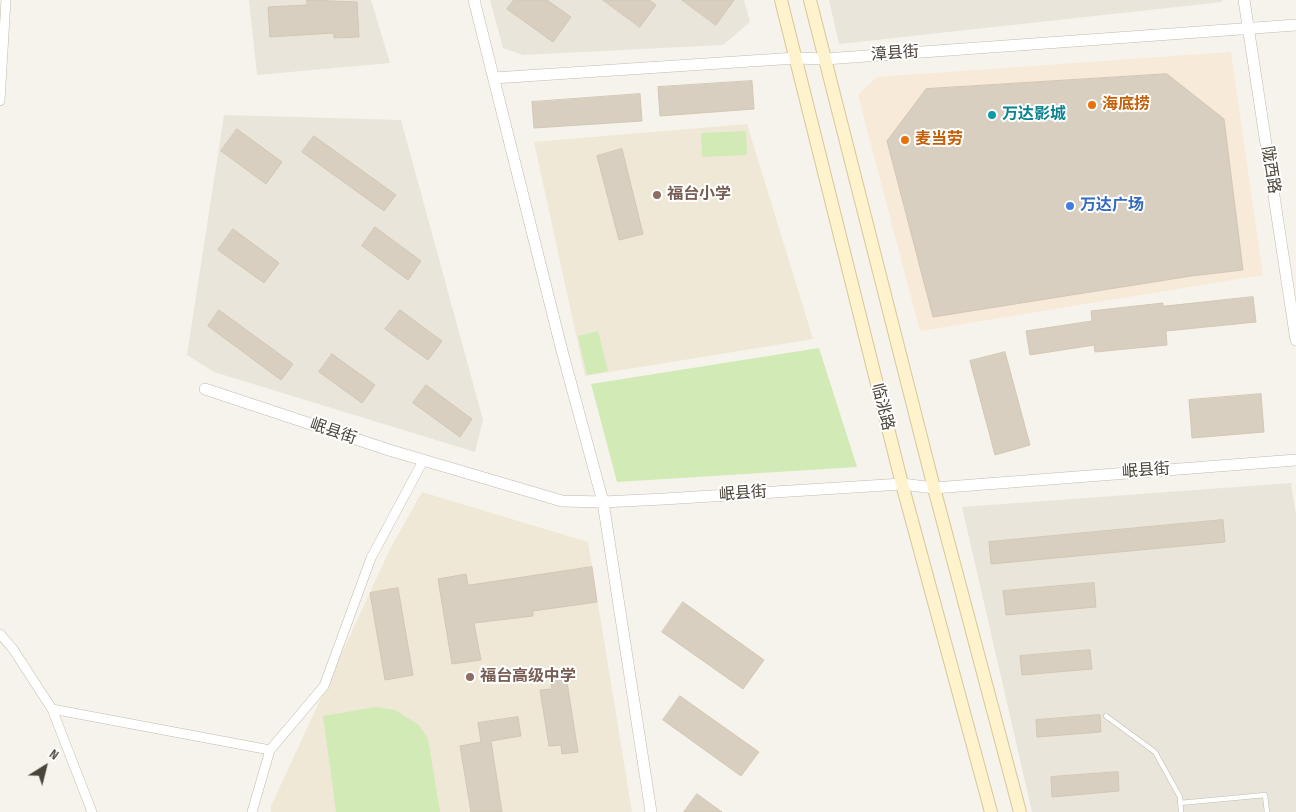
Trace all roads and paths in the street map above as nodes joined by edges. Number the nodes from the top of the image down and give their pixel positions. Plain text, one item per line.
1 (6, 0) edge
2 (474, 0) edge
3 (781, 0) edge
4 (810, 0) edge
5 (1244, 0) edge
6 (1296, 25) edge
7 (1248, 29) junction
8 (796, 58) junction
9 (825, 59) junction
10 (494, 78) junction
11 (0, 101) edge
12 (1296, 340) edge
13 (205, 388) dead end
14 (1296, 460) edge
15 (423, 461) junction
16 (902, 484) junction
17 (934, 488) junction
18 (603, 502) junction
19 (0, 634) edge
20 (52, 709) junction
21 (1106, 716) dead end
22 (270, 750) junction
23 (1180, 803) junction
24 (92, 812) edge
25 (252, 812) edge
26 (651, 812) edge
27 (991, 812) edge
28 (1020, 812) edge
29 (1181, 812) edge
30 (1268, 812) edge

1 - 11 street
2 - 10 street
3 - 8 main road, 临洮路
4 - 9 main road, 临洮路
5 - 7 street, 陇西路
6 - 7 street, 漳县街
7 - 9 street, 漳县街
7 - 12 street, 陇西路
8 - 9 street, 漳县街
8 - 10 street, 漳县街
8 - 16 main road, 临洮路
9 - 17 main road, 临洮路
10 - 18 street
13 - 15 street, 岷县街
14 - 17 street, 岷县街
15 - 18 street, 岷县街
15 - 22 street
16 - 17 street, 岷县街
16 - 18 street, 岷县街
16 - 27 main road, 临洮路
17 - 28 main road, 临洮路
18 - 26 street
19 - 20 street
20 - 22 street
20 - 24 street
21 - 23 lane
22 - 25 street
23 - 29 lane
23 - 30 lane

